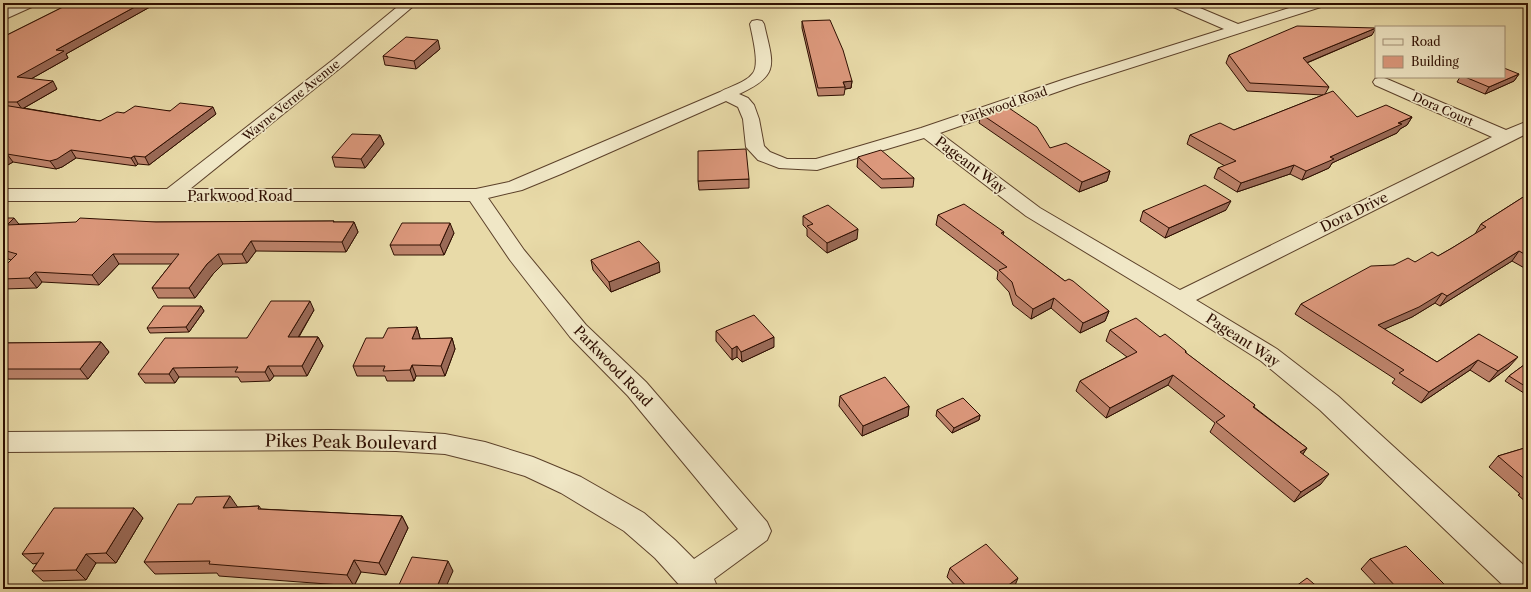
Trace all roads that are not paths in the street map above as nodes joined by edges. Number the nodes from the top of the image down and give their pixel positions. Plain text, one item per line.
1 (29, 3) edge
2 (410, 3) edge
3 (1176, 3) edge
4 (1319, 3) edge
5 (3, 16) edge
6 (757, 24) dead end
7 (1237, 29) junction
8 (1381, 82) dead end
9 (726, 95) junction
10 (1528, 126) edge
11 (926, 132) junction
12 (1506, 137) junction
13 (3, 195) edge
14 (476, 195) junction
15 (170, 196) junction
16 (1179, 299) junction
17 (3, 442) edge
18 (697, 583) edge
19 (1528, 589) edge

1 - 5 street
2 - 15 street, Wayne Verne Avenue
3 - 7 street
4 - 7 street, Parkwood Road
6 - 9 street, Parkwood Road
7 - 11 street, Parkwood Road
8 - 12 street, Dora Court
9 - 11 street, Parkwood Road
9 - 14 street, Parkwood Road
10 - 12 street, Dora Drive
11 - 16 street, Pageant Way
12 - 16 street, Dora Drive
13 - 15 street, Parkwood Road
14 - 15 street, Parkwood Road
14 - 18 street, Parkwood Road
16 - 19 street, Pageant Way
17 - 18 street, Pikes Peak Boulevard

